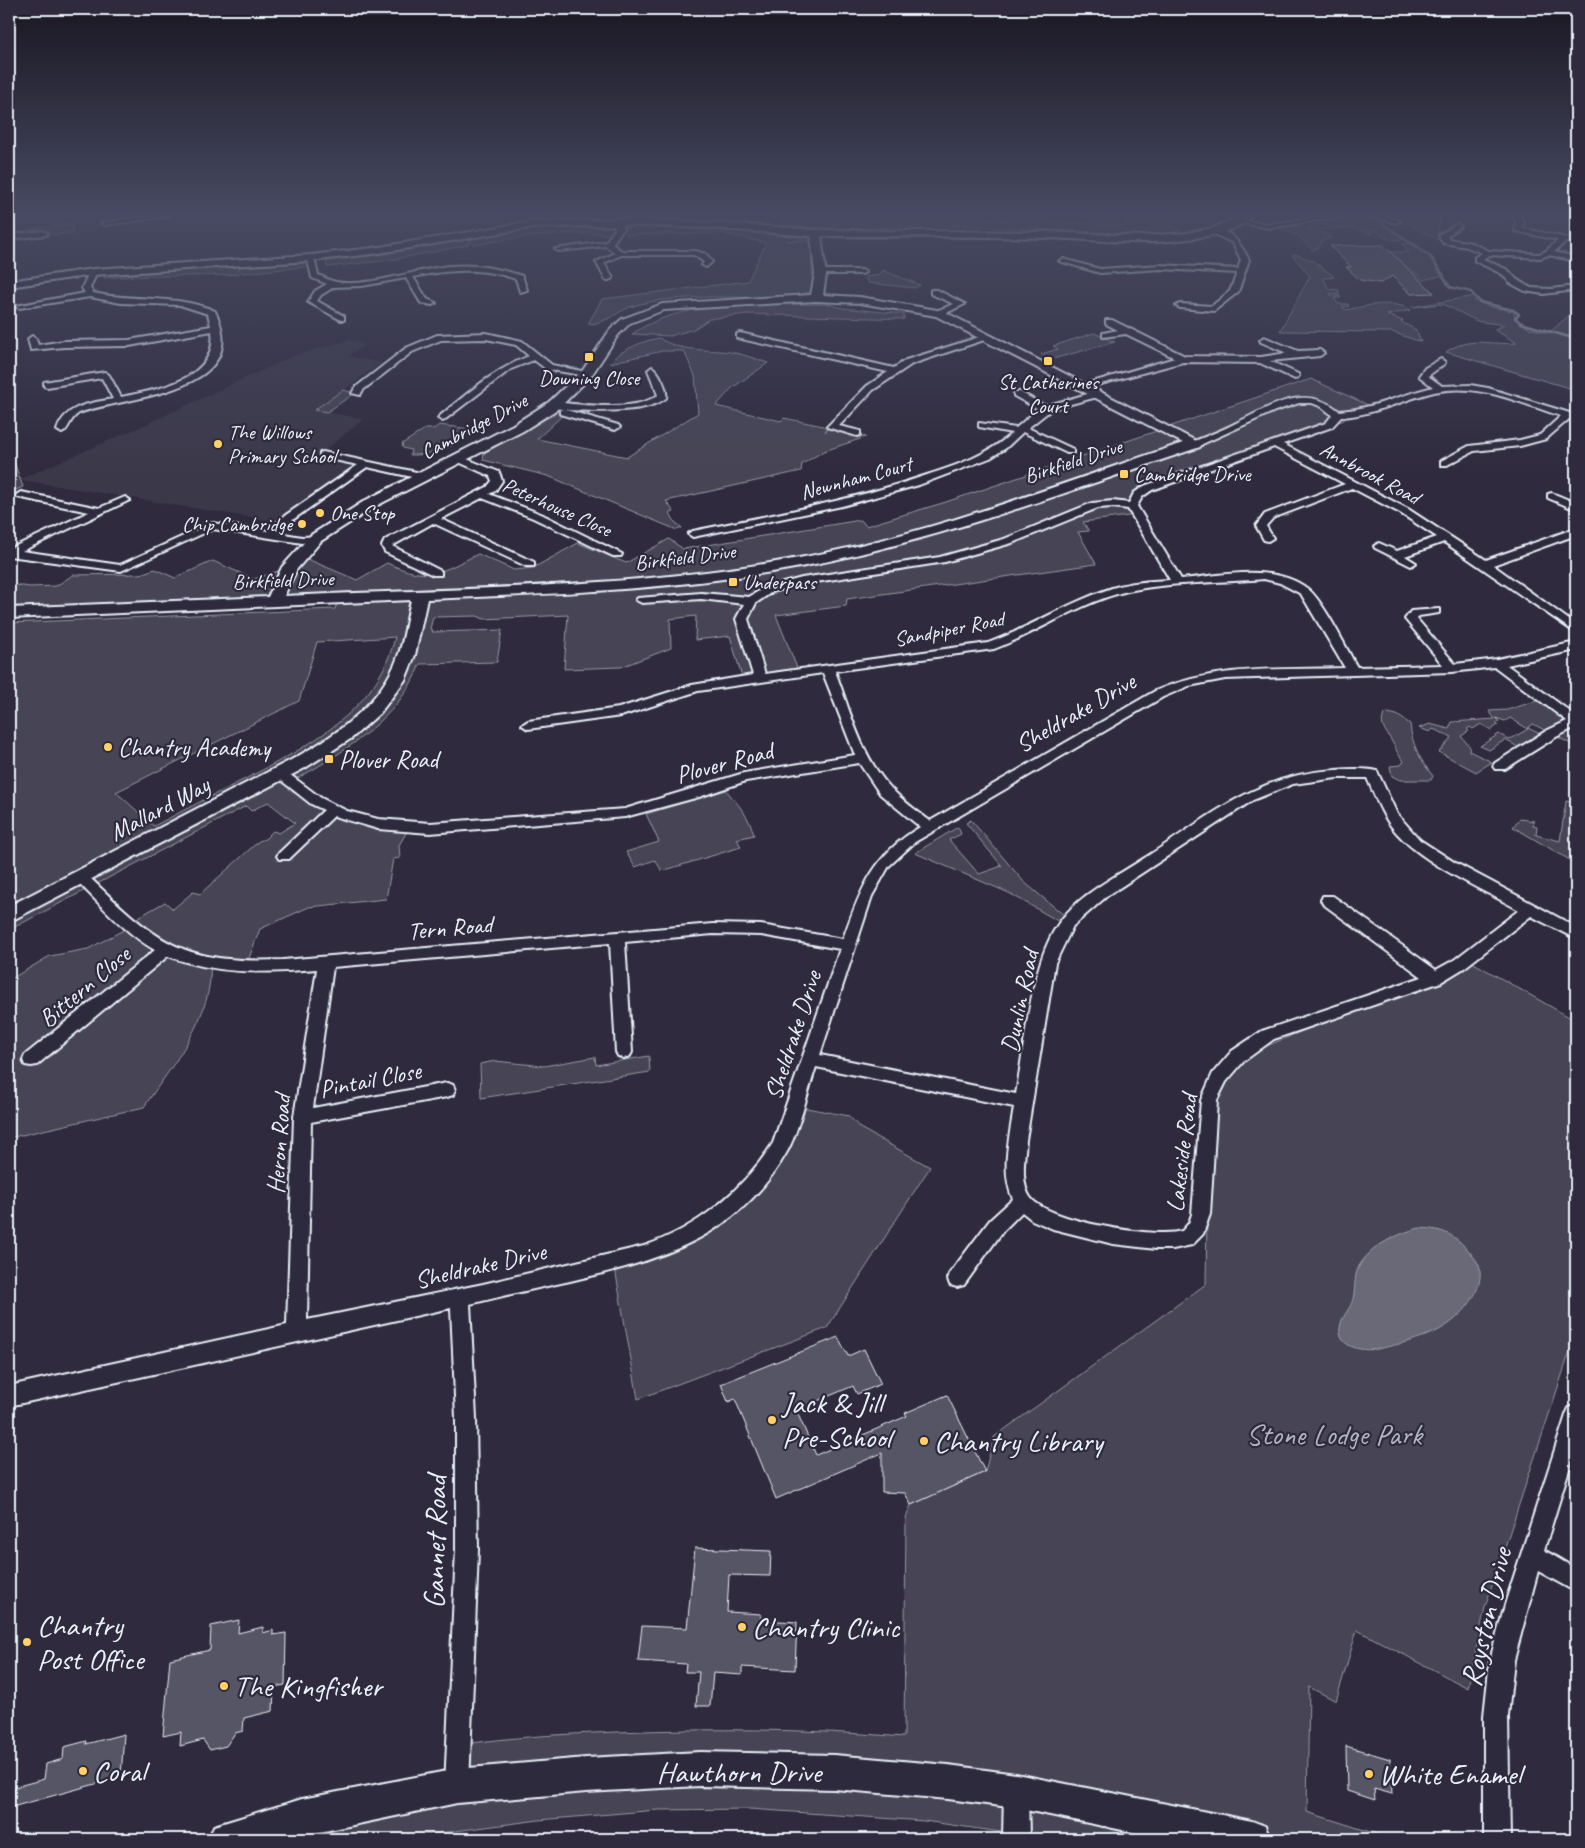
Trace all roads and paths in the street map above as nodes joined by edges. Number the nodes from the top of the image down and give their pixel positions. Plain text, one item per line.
1 (46, 302) edge
2 (183, 302) edge
3 (312, 302) edge
4 (429, 302) edge
5 (743, 302) edge
6 (873, 302) edge
7 (957, 302) edge
8 (1222, 302) edge
9 (432, 303) dead end
10 (19, 306) dead end
11 (1180, 306) dead end
12 (939, 314) junction
13 (341, 318) dead end
14 (1109, 322) dead end
15 (216, 328) junction
16 (1126, 331) junction
17 (1106, 335) dead end
18 (740, 336) dead end
19 (990, 337) junction
20 (32, 339) dead end
21 (1264, 340) dead end
22 (1320, 353) dead end
23 (1297, 354) junction
24 (536, 356) junction
25 (1183, 359) junction
26 (1261, 360) junction
27 (1441, 362) dead end
28 (652, 370) dead end
29 (894, 371) junction
30 (587, 373) junction
31 (1295, 376) dead end
32 (47, 384) dead end
33 (1085, 387) junction
34 (1440, 388) junction
35 (357, 393) dead end
36 (1017, 394) dead end
37 (1098, 394) junction
38 (118, 400) junction
39 (552, 407) junction
40 (1044, 409) junction
41 (1337, 414) junction
42 (1572, 417) edge
43 (443, 418) dead end
44 (982, 424) dead end
45 (615, 427) dead end
46 (62, 430) dead end
47 (1019, 430) junction
48 (857, 433) dead end
49 (1195, 444) junction
50 (1275, 444) junction
51 (1070, 451) dead end
52 (323, 455) dead end
53 (457, 458) junction
54 (1444, 463) dead end
55 (366, 464) junction
56 (421, 476) junction
57 (1354, 484) junction
58 (481, 494) junction
59 (21, 495) dead end
60 (125, 500) dead end
61 (1556, 501) dead end
62 (1132, 506) junction
63 (1576, 507) edge
64 (100, 510) junction
65 (432, 519) junction
66 (1576, 531) edge
67 (271, 534) junction
68 (693, 534) dead end
69 (316, 538) junction
70 (1268, 538) dead end
71 (1445, 538) junction
72 (1379, 546) dead end
73 (10, 553) edge
74 (618, 554) dead end
75 (1397, 555) junction
76 (1411, 563) dead end
77 (530, 564) dead end
78 (1485, 564) junction
79 (437, 573) dead end
80 (1177, 582) junction
81 (420, 596) junction
82 (642, 600) dead end
83 (274, 601) junction
84 (751, 601) junction
85 (1435, 611) dead end
86 (9, 613) edge
87 (1576, 630) edge
88 (1576, 646) edge
89 (1498, 663) junction
90 (828, 668) junction
91 (1452, 668) junction
92 (1354, 672) junction
93 (760, 678) junction
94 (1576, 722) edge
95 (528, 725) dead end
96 (863, 758) junction
97 (1500, 766) dead end
98 (280, 774) junction
99 (332, 810) junction
100 (930, 827) junction
101 (284, 856) dead end
102 (82, 878) junction
103 (1328, 900) dead end
104 (1530, 909) junction
105 (9, 915) edge
106 (1576, 934) edge
107 (617, 936) junction
108 (849, 945) junction
109 (166, 949) junction
110 (326, 962) junction
111 (1435, 978) junction
112 (624, 1052) dead end
113 (32, 1060) dead end
114 (811, 1060) junction
115 (447, 1090) dead end
116 (1023, 1102) junction
117 (303, 1117) junction
118 (1023, 1202) junction
119 (957, 1279) dead end
120 (460, 1298) junction
121 (297, 1330) junction
122 (9, 1396) edge
123 (1576, 1415) edge
124 (1531, 1555) junction
125 (1576, 1582) edge
126 (457, 1786) junction
127 (1016, 1791) junction
128 (227, 1839) edge
129 (1016, 1839) edge
130 (1252, 1839) edge
131 (1497, 1839) edge

1 - 10 street
2 - 15 street
3 - 13 street
4 - 9 street
5 - 30 street, Cambridge Drive
6 - 12 street, Cambridge Drive
7 - 12 street
8 - 11 street
12 - 19 street, Cambridge Drive
14 - 16 street
15 - 20 street
15 - 38 street
16 - 17 street
16 - 25 street
18 - 29 street
19 - 29 street
19 - 33 street, Cambridge Drive
21 - 23 street
22 - 23 street
23 - 26 street
24 - 30 street
24 - 35 street
24 - 43 street
25 - 26 street
25 - 33 street
26 - 31 street
27 - 34 street
28 - 39 street
29 - 48 street
30 - 39 street, Cambridge Drive
32 - 38 street
33 - 37 street, Cambridge Drive
34 - 41 street, Birkfield Drive
34 - 42 street, Birkfield Drive
36 - 40 street
37 - 40 street, Newnham Court
37 - 49 street, Cambridge Drive
38 - 46 street
39 - 45 street
39 - 53 street, Cambridge Drive
40 - 47 street, Newnham Court
41 - 49 street, Birkfield Drive
41 - 50 street
42 - 54 street
44 - 47 street
47 - 51 street
47 - 68 street, Newnham Court
49 - 81 street, Birkfield Drive
50 - 57 street, Annbrook Road
50 - 62 street
52 - 55 street
53 - 56 street, Cambridge Drive
53 - 58 street, Peterhouse Close
55 - 56 street
55 - 67 street
56 - 69 street, Cambridge Drive
57 - 70 street
57 - 71 street, Annbrook Road
58 - 65 street, Peterhouse Close
58 - 74 street, Peterhouse Close
59 - 64 street
60 - 64 street
61 - 63 street
62 - 80 street
62 - 84 street, Birkfield Drive
64 - 73 street
65 - 77 street
65 - 79 street, Peterhouse Close
66 - 78 street
67 - 69 street
67 - 73 street
69 - 83 street, Cambridge Drive
71 - 75 street, Annbrook Road
71 - 78 street, Annbrook Road
72 - 75 street
75 - 76 street
78 - 87 street, Annbrook Road
80 - 90 street, Sandpiper Road
80 - 92 street, Sandpiper Road
81 - 83 street, Birkfield Drive
81 - 98 street, Mallard Way
82 - 84 street, Birkfield Drive
83 - 86 street, Birkfield Drive
84 - 93 street
85 - 91 street
88 - 89 street, Sheldrake Drive
89 - 91 street, Sheldrake Drive
89 - 94 street
90 - 93 street, Sandpiper Road
90 - 96 street
91 - 92 street, Sheldrake Drive
92 - 100 street, Sheldrake Drive
93 - 95 street, Sandpiper Road
94 - 97 street
96 - 99 street, Plover Road
96 - 100 street
98 - 99 street, Plover Road
98 - 102 street, Mallard Way
99 - 101 street
100 - 108 street, Sheldrake Drive
102 - 105 street, Mallard Way
102 - 109 street, Tern Road
103 - 111 street
104 - 106 street
104 - 111 street, Lakeside Road
104 - 116 street, Dunlin Road
107 - 108 street, Tern Road
107 - 110 street, Tern Road
107 - 112 street
108 - 114 street, Sheldrake Drive
109 - 110 street, Tern Road
109 - 113 street, Bittern Close
110 - 117 street, Heron Road
111 - 118 street, Lakeside Road
114 - 116 street
114 - 120 street, Sheldrake Drive
115 - 117 street, Pintail Close
116 - 118 street
117 - 121 street, Heron Road
118 - 119 street
120 - 121 street, Sheldrake Drive
120 - 126 street, Gannet Road
121 - 122 street, Sheldrake Drive
123 - 124 street, Royston Drive
124 - 125 street
124 - 131 street, Royston Drive
126 - 127 street, Hawthorn Drive
126 - 128 street, Hawthorn Drive
127 - 129 street
127 - 130 street, Hawthorn Drive

